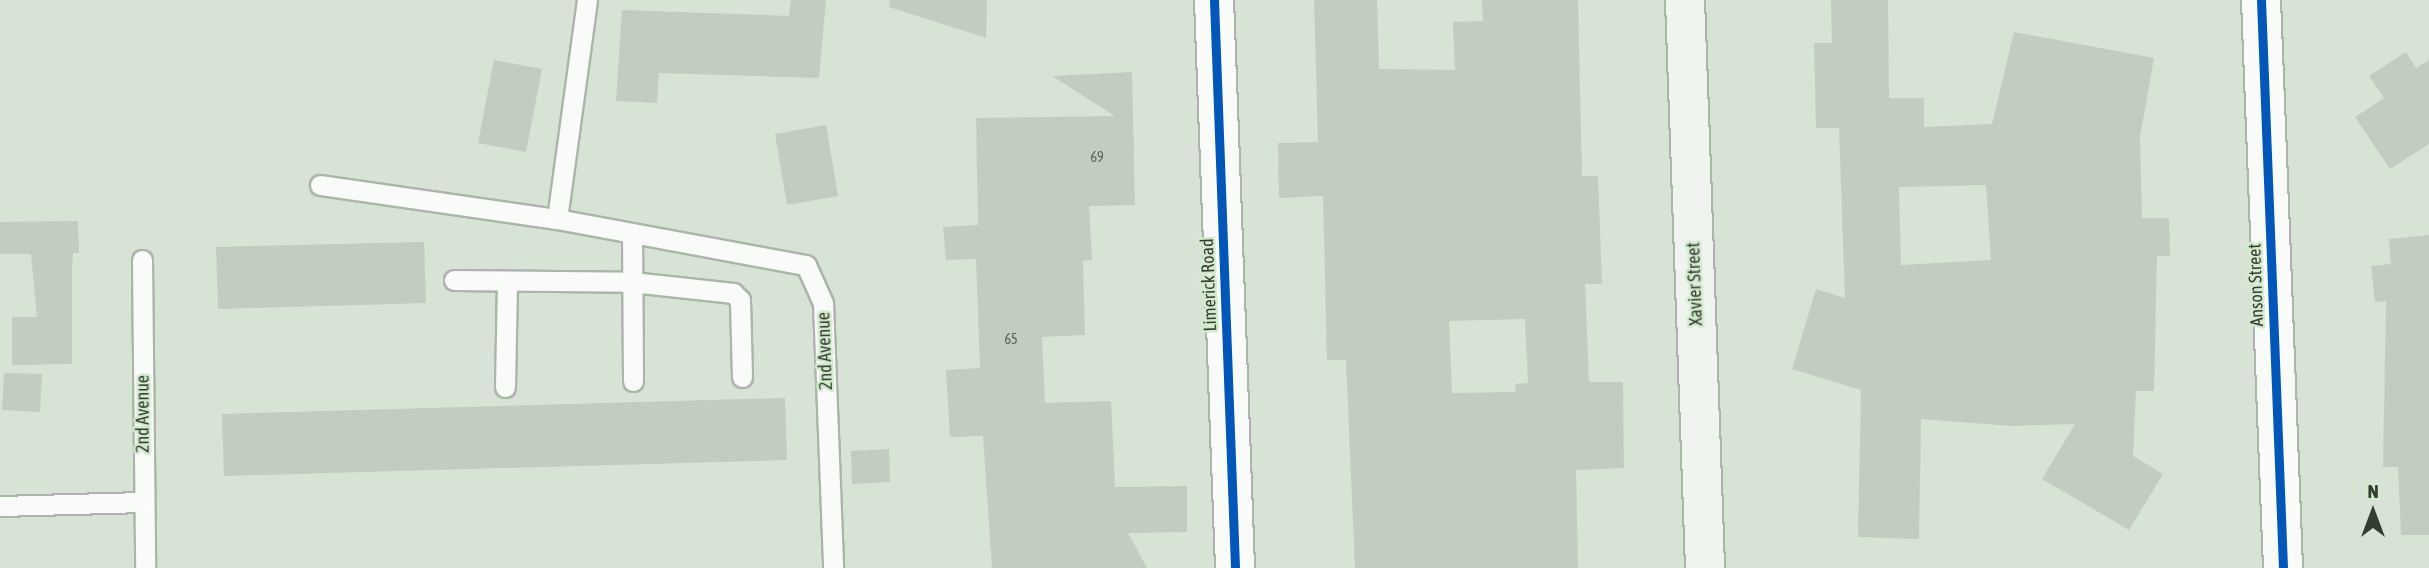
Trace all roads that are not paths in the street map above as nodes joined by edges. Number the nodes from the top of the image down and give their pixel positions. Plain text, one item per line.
1 (587, 0) edge
2 (1214, 0) edge
3 (1685, 0) edge
4 (2261, 0) edge
5 (320, 184) dead end
6 (557, 219) junction
7 (632, 233) junction
8 (142, 260) dead end
9 (454, 280) dead end
10 (507, 281) junction
11 (632, 282) junction
12 (743, 377) dead end
13 (633, 381) dead end
14 (505, 387) dead end
15 (144, 502) junction
16 (0, 506) edge
17 (145, 568) edge
18 (833, 568) edge
19 (1235, 568) edge
20 (1705, 568) edge
21 (2283, 568) edge

1 - 6 lane
2 - 19 street, Limerick Road
3 - 20 main road, Xavier Street
4 - 21 street, Anson Street
5 - 6 lane, 2nd Avenue
6 - 7 lane, 2nd Avenue
7 - 11 lane
7 - 18 lane, 2nd Avenue
8 - 15 lane, 2nd Avenue
9 - 10 lane
10 - 11 lane
10 - 14 lane
11 - 12 lane
11 - 13 lane
15 - 16 lane
15 - 17 lane, 2nd Avenue

